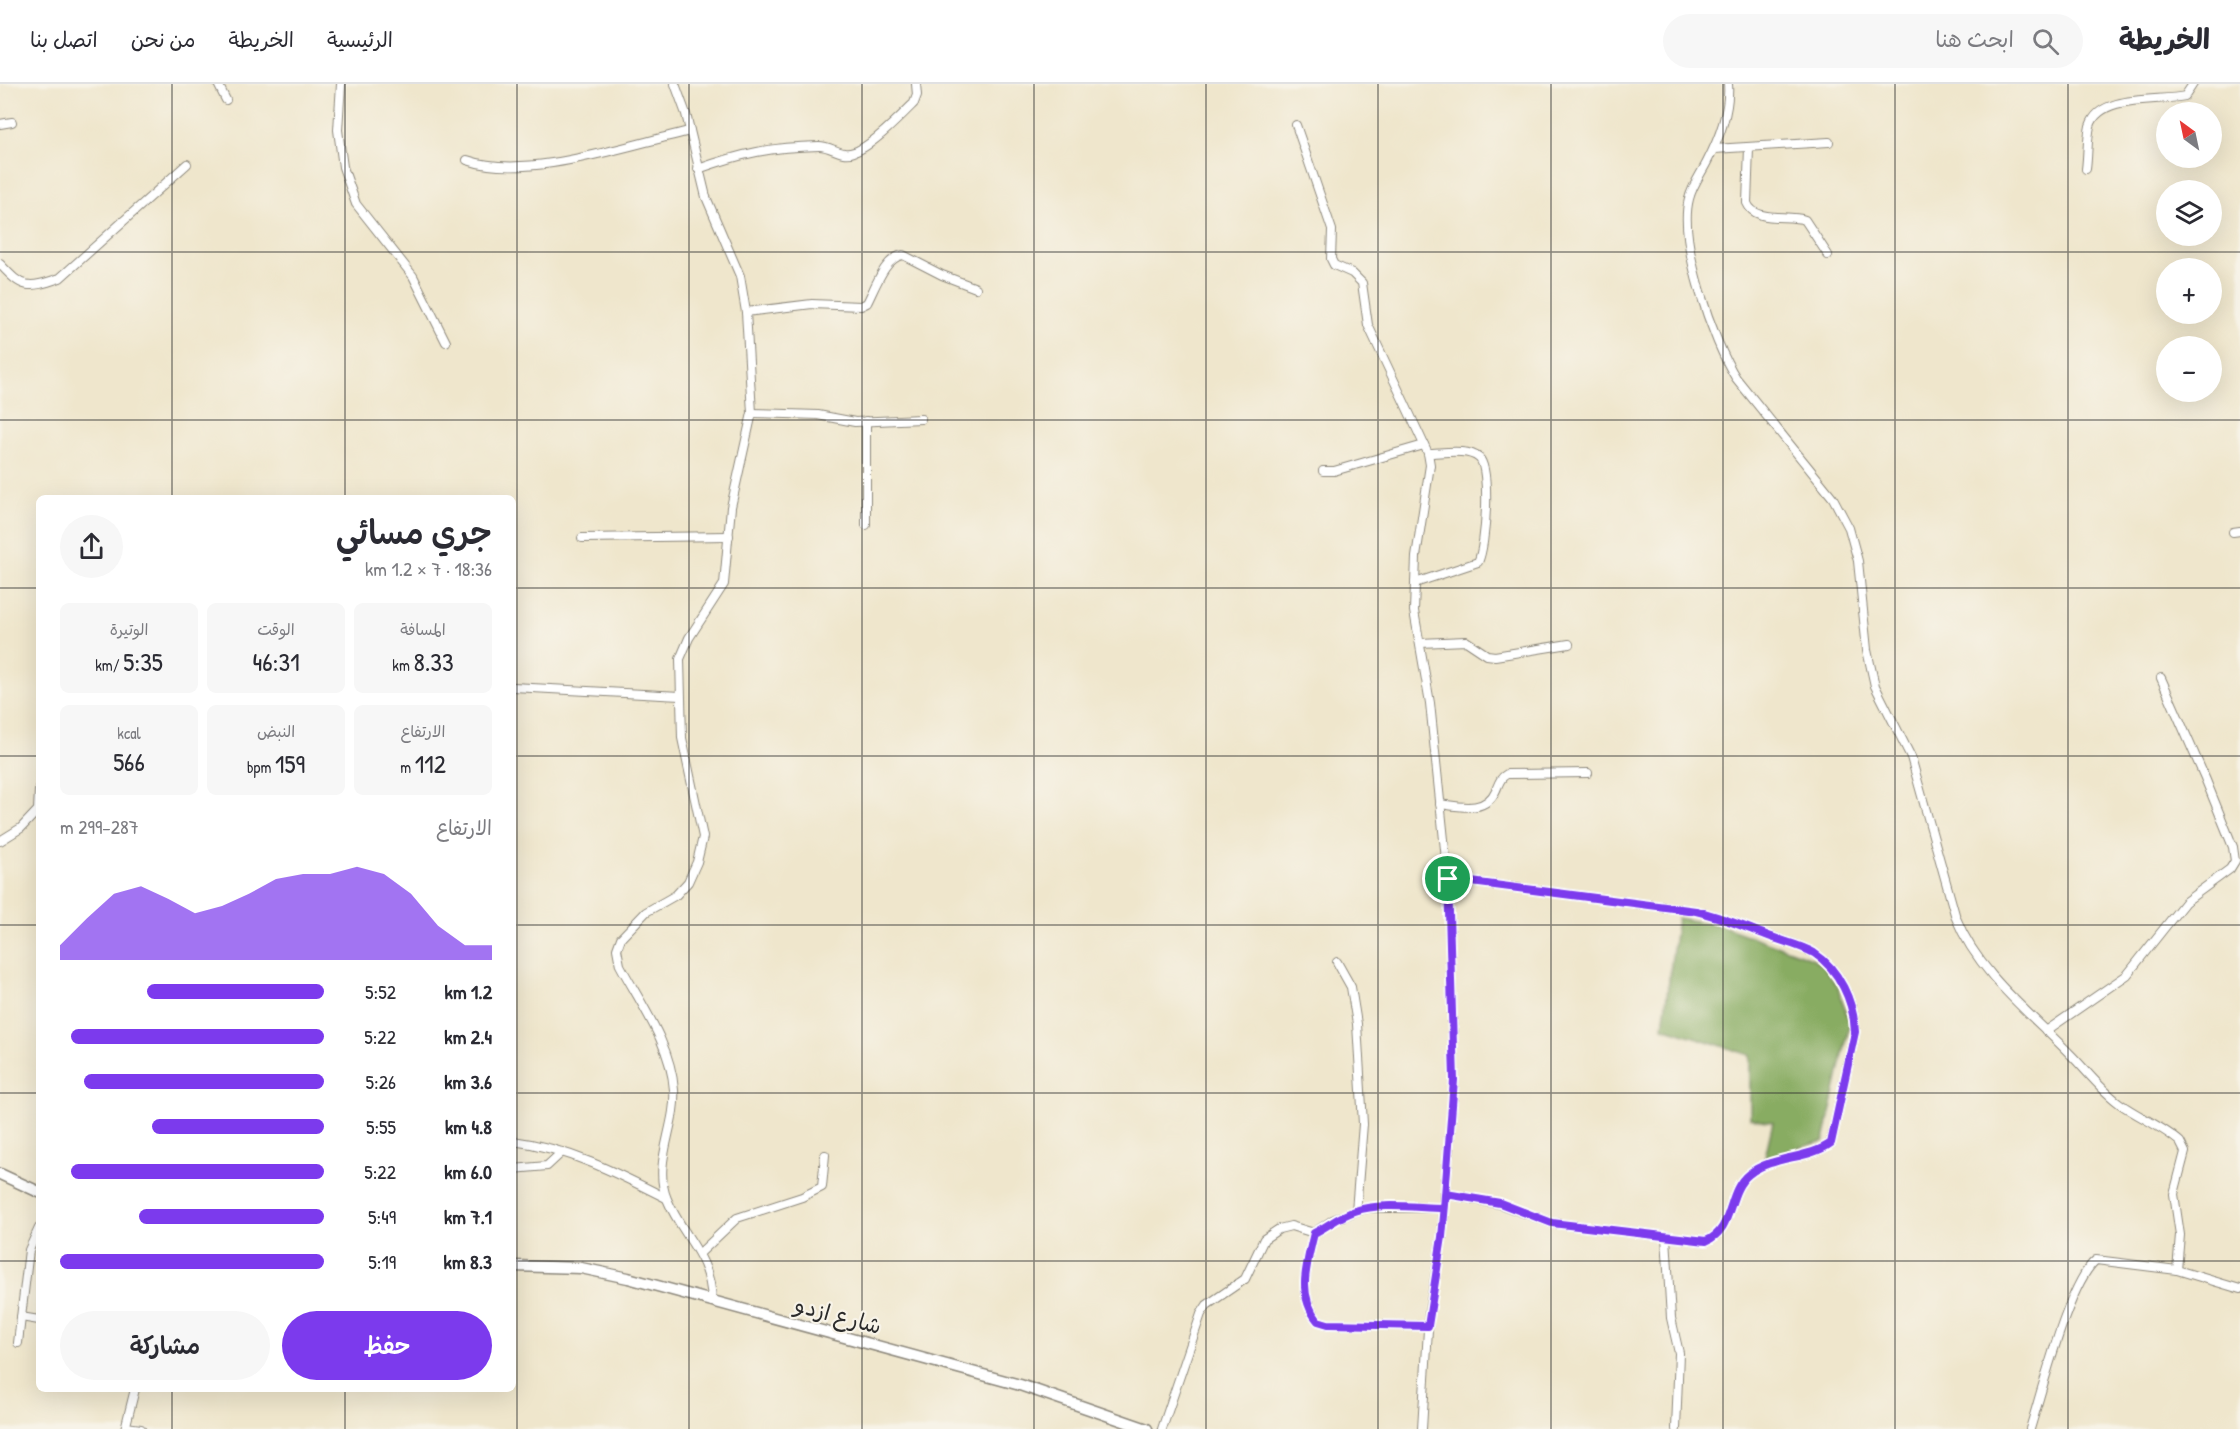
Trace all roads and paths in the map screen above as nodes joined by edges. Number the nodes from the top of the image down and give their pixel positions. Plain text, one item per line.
1 (218, 84) edge
2 (341, 84) edge
3 (675, 84) edge
4 (916, 84) edge
5 (1728, 84) edge
6 (2193, 84) edge
7 (226, 100) dead end
8 (12, 122) dead end
9 (0, 124) edge
10 (1296, 125) dead end
11 (690, 131) junction
12 (1830, 142) dead end
13 (1749, 148) junction
14 (1714, 149) junction
15 (466, 160) dead end
16 (187, 164) dead end
17 (698, 169) junction
18 (2086, 169) dead end
19 (1827, 255) dead end
20 (0, 264) edge
21 (976, 288) dead end
22 (746, 312) junction
23 (446, 342) dead end
24 (752, 413) junction
25 (921, 419) dead end
26 (866, 421) junction
27 (1424, 445) junction
28 (1428, 453) junction
29 (1323, 471) dead end
30 (866, 525) dead end
31 (729, 536) junction
32 (582, 538) dead end
33 (1415, 583) junction
34 (1420, 643) junction
35 (1569, 644) dead end
36 (2161, 678) dead end
37 (516, 687) edge
38 (680, 696) junction
39 (1588, 773) dead end
40 (1440, 804) junction
41 (36, 812) edge
42 (0, 841) edge
43 (1448, 879) junction
44 (1337, 962) dead end
45 (2046, 1031) junction
46 (516, 1142) edge
47 (562, 1152) junction
48 (825, 1155) dead end
49 (516, 1169) edge
50 (0, 1174) edge
51 (36, 1191) edge
52 (1446, 1194) junction
53 (666, 1198) junction
54 (1444, 1208) junction
55 (1356, 1211) junction
56 (1314, 1233) junction
57 (36, 1235) edge
58 (1666, 1237) junction
59 (700, 1253) junction
60 (516, 1266) edge
61 (2177, 1270) junction
62 (2240, 1288) edge
63 (712, 1302) junction
64 (21, 1317) junction
65 (36, 1320) edge
66 (1428, 1326) junction
67 (18, 1342) dead end
68 (134, 1392) edge
69 (1127, 1426) edge
70 (126, 1428) edge
71 (141, 1429) edge
72 (1147, 1429) edge
73 (1162, 1429) edge
74 (1422, 1429) edge
75 (1676, 1429) edge
76 (2030, 1429) edge

1 - 7 street
2 - 23 street
3 - 11 street
4 - 17 street
5 - 14 street
6 - 18 street
8 - 9 street
10 - 27 street
11 - 15 street
11 - 17 street
12 - 13 street
13 - 14 street
13 - 19 street
14 - 45 street
16 - 20 street
17 - 22 street
21 - 22 street
22 - 24 street
24 - 26 street
24 - 31 street
25 - 26 street
26 - 30 street
27 - 28 street
27 - 29 street
28 - 33 street
28 - 33 street
31 - 32 street
31 - 38 street
33 - 34 street
34 - 35 street
34 - 40 street
36 - 45 street
37 - 38 street
38 - 53 street
39 - 40 street
40 - 43 street
41 - 42 street
43 - 52 street
43 - 58 street
44 - 55 street
45 - 61 street
46 - 47 street
47 - 49 street
47 - 53 street
48 - 59 street
50 - 51 street
52 - 54 street
52 - 58 street
53 - 59 street
54 - 55 street
54 - 66 street
55 - 56 street
56 - 66 street
56 - 73 street
57 - 64 street
58 - 75 street
59 - 63 street
60 - 63 street, شارع ازدو
61 - 62 street
61 - 76 street
63 - 69 street, شارع ازدو
64 - 65 street
64 - 67 street
66 - 74 street
68 - 70 street
69 - 72 street, شارع ازدو
70 - 71 street

